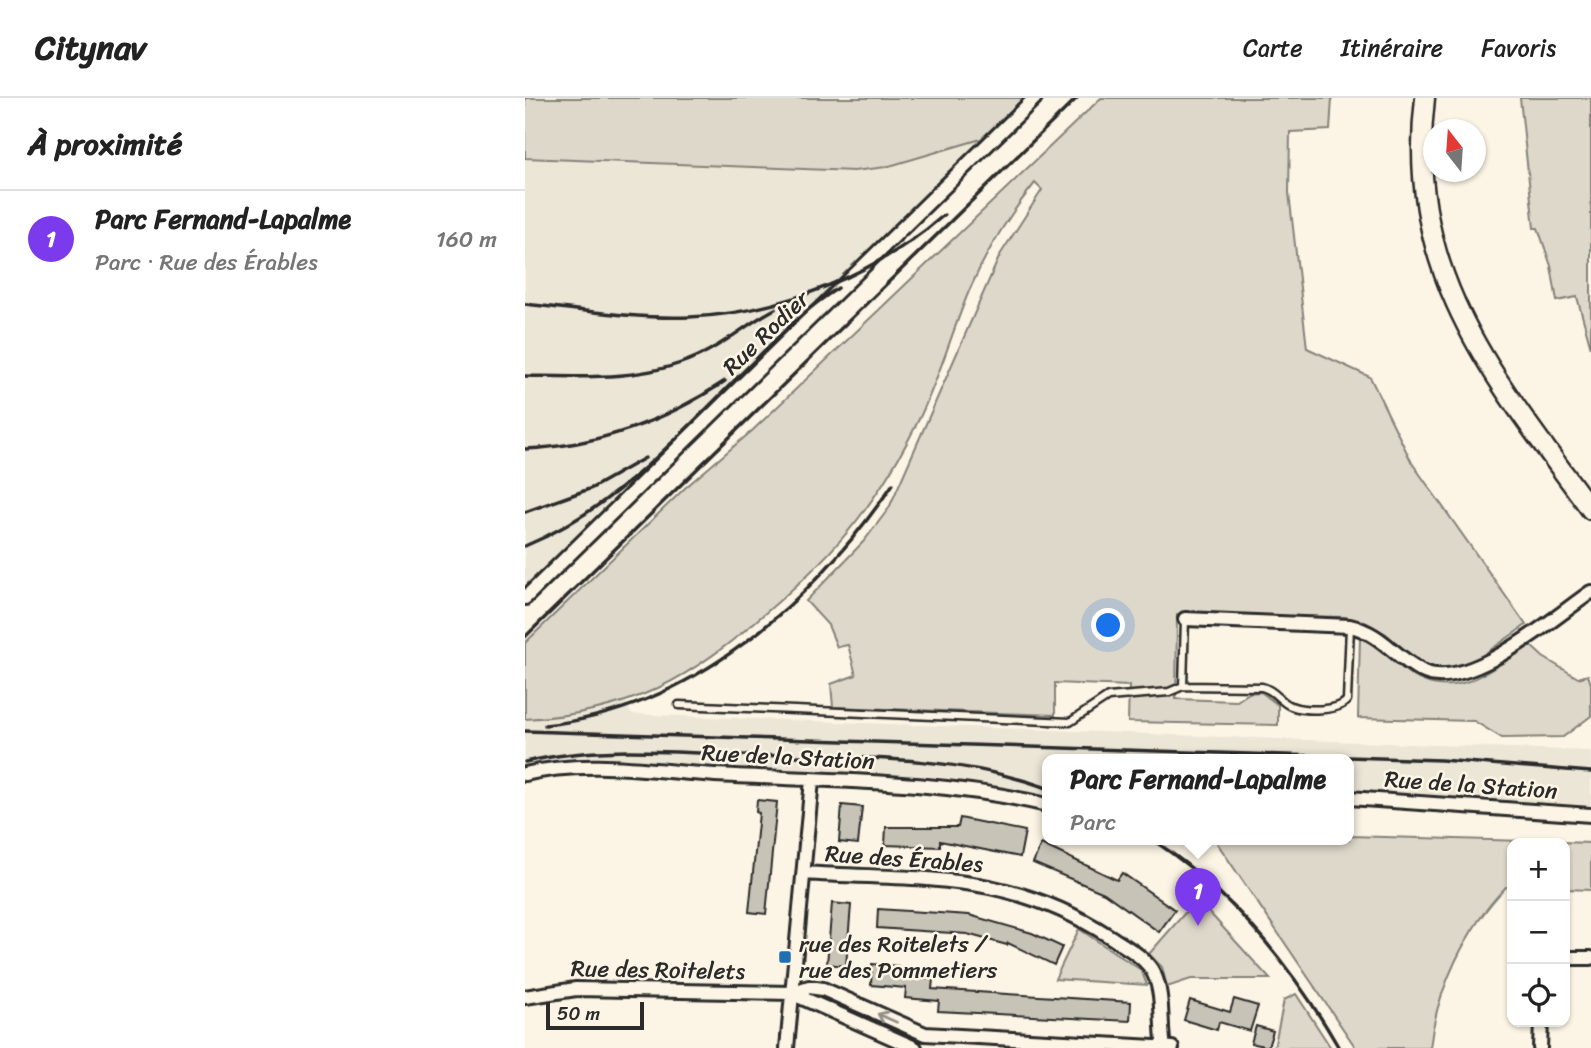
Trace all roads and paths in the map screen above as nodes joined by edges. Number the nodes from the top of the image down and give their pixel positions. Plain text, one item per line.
1 (1035, 98) edge
2 (1425, 98) edge
3 (1591, 510) edge
4 (1591, 592) edge
5 (525, 598) edge
6 (1185, 619) joint
7 (1350, 626) junction
8 (1184, 686) junction
9 (679, 705) dead end
10 (525, 774) edge
11 (812, 780) junction
12 (1354, 798) edge
13 (1042, 804) edge
14 (1591, 816) edge
15 (804, 873) junction
16 (1570, 958) edge
17 (1591, 958) edge
18 (791, 993) junction
19 (525, 997) edge
20 (1541, 1027) edge
21 (935, 1041) edge
22 (787, 1048) edge
23 (915, 1048) edge
24 (1164, 1048) edge
25 (1172, 1048) edge
26 (1540, 1048) edge

1 - 5 street, Rue Rodier
2 - 3 street
4 - 7 street
6 - 7 street
6 - 8 lane
7 - 8 lane
8 - 9 lane
10 - 11 street, Rue de la Station
11 - 13 street, Rue de la Station
11 - 15 street
12 - 14 street, Rue de la Station
15 - 18 street
15 - 24 street, Rue des Érables
16 - 17 street
18 - 19 street, Rue des Roitelets
21 -> 18 street, Rue des Roitelets
18 - 22 street
18 - 23 street, Rue des Roitelets
20 - 26 street
21 - 24 street, Rue des Roitelets
24 - 25 street, Rue des Roitelets

